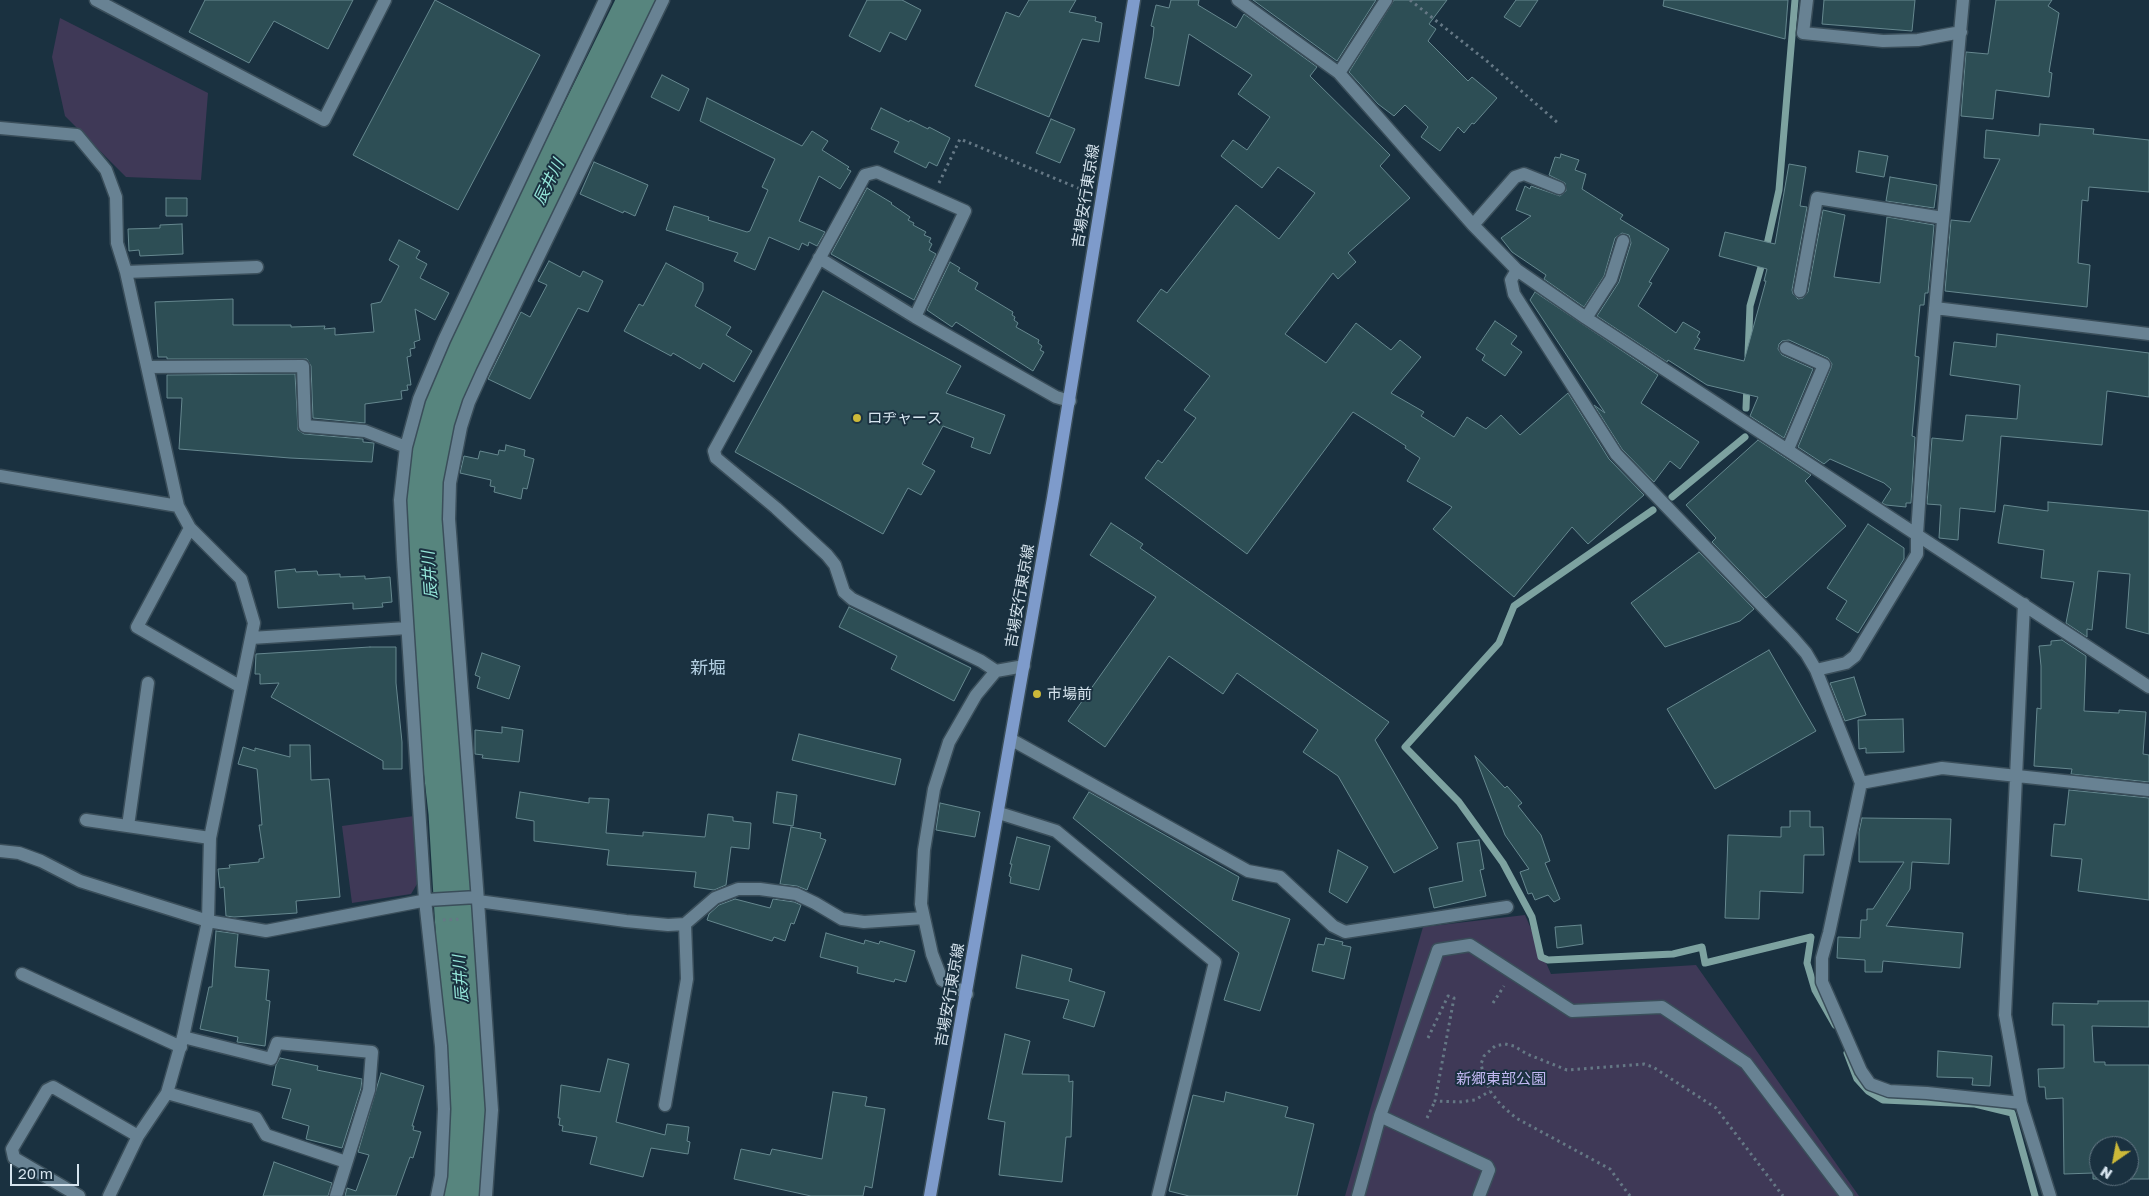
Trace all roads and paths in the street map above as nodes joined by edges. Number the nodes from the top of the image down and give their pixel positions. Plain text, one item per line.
1 (96, 0) edge
2 (386, 0) edge
3 (605, 0) edge
4 (663, 0) edge
5 (1134, 0) edge
6 (1386, 0) edge
7 (1410, 0) edge
8 (1807, 0) edge
9 (1963, 0) edge
10 (1243, 1) edge
11 (1961, 32) junction
12 (1339, 73) junction
13 (1558, 122) dead end
14 (0, 128) edge
15 (1559, 188) dead end
16 (932, 197) junction
17 (1102, 198) junction
18 (1943, 218) junction
19 (1473, 225) junction
20 (1623, 241) dead end
21 (819, 258) junction
22 (257, 267) dead end
23 (1517, 270) junction
24 (126, 272) junction
25 (1800, 291) dead end
26 (1935, 308) junction
27 (915, 317) junction
28 (1586, 318) junction
29 (2149, 334) edge
30 (1786, 348) dead end
31 (147, 367) junction
32 (1070, 401) junction
33 (406, 447) junction
34 (1788, 449) junction
35 (0, 476) edge
36 (178, 506) junction
37 (190, 528) junction
38 (1917, 534) junction
39 (2024, 604) junction
40 (407, 628) junction
41 (251, 638) junction
42 (1024, 666) junction
43 (1816, 670) junction
44 (996, 671) junction
45 (148, 683) dead end
46 (240, 687) junction
47 (2149, 687) edge
48 (1012, 740) junction
49 (2016, 776) junction
50 (1861, 783) junction
51 (2149, 790) edge
52 (999, 813) junction
53 (86, 820) dead end
54 (128, 826) junction
55 (210, 838) junction
56 (0, 851) edge
57 (477, 898) junction
58 (426, 900) junction
59 (1507, 907) dead end
60 (924, 918) junction
61 (464, 919) dead end
62 (208, 921) junction
63 (435, 921) dead end
64 (685, 924) junction
65 (22, 974) dead end
66 (967, 994) junction
67 (182, 1042) junction
68 (1425, 1045) dead end
69 (1490, 1091) junction
70 (167, 1093) junction
71 (2021, 1103) junction
72 (665, 1105) dead end
73 (1380, 1116) junction
74 (138, 1136) junction
75 (346, 1162) junction
76 (79, 1196) edge
77 (109, 1196) edge
78 (336, 1196) edge
79 (437, 1196) edge
80 (486, 1196) edge
81 (930, 1196) edge
82 (1158, 1196) edge
83 (1358, 1196) edge
84 (1479, 1196) edge
85 (1630, 1196) edge
86 (1783, 1196) edge
87 (1847, 1196) edge
88 (2050, 1196) edge

1 - 2 street
3 - 33 street
4 - 57 street
5 - 17 main road, 吉場安行東京線
6 - 12 street
7 - 13 path
8 - 11 street
9 - 11 street
10 - 12 street
11 - 18 street
12 - 19 street
14 - 24 street
15 - 19 street
16 - 17 path
16 - 21 street
16 - 27 street
17 - 32 main road, 吉場安行東京線
18 - 25 street
18 - 26 street
19 - 23 street
20 - 28 street
21 - 27 street
21 - 44 street
22 - 24 street
23 - 28 street
23 - 43 street
24 - 31 street
26 - 29 street
26 - 38 street
27 - 32 street
28 - 34 street
30 - 34 street
31 - 33 street
31 - 36 street
32 - 42 main road, 吉場安行東京線
33 - 40 street
34 - 38 street
35 - 36 street
36 - 37 street
37 - 41 street
37 - 46 street
38 - 39 street
38 - 43 street
39 - 47 street
39 - 49 street
40 - 41 street
40 - 58 street
41 - 46 street
42 - 44 street
42 - 48 main road, 吉場安行東京線
43 - 50 street
44 - 60 street
45 - 54 street
46 - 55 street
48 - 52 main road, 吉場安行東京線
48 - 59 street
49 - 50 street
49 - 51 street
49 - 71 street
50 - 71 street
52 - 66 main road, 吉場安行東京線
52 - 82 street
53 - 54 street
54 - 55 street
55 - 62 street
56 - 62 street
57 - 58 street
57 - 64 street
57 - 80 street
58 - 62 street
58 - 79 street
60 - 64 street
60 - 66 street
61 - 63 path
62 - 67 street
64 - 72 street
65 - 67 street
66 - 81 main road, 吉場安行東京線
67 - 70 street
67 - 75 street
68 - 69 path
69 - 85 path
69 - 86 path
70 - 74 street
70 - 75 street
71 - 88 street
73 - 83 street
73 - 84 street
73 - 87 street
74 - 76 street
74 - 77 street
75 - 78 street

